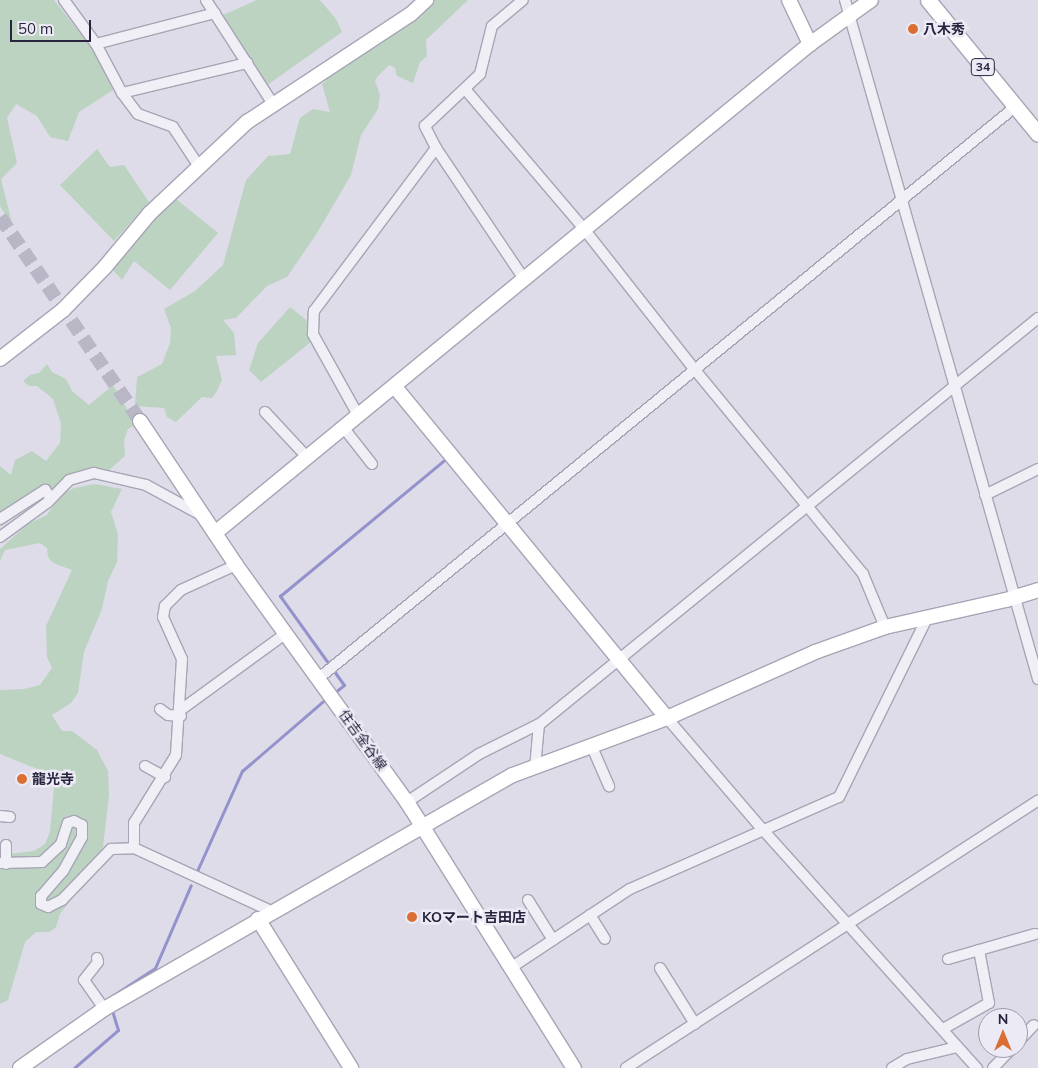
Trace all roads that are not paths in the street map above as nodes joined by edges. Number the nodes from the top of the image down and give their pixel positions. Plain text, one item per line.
1 (64, 0) edge
2 (206, 0) edge
3 (426, 0) edge
4 (523, 0) edge
5 (789, 0) edge
6 (845, 0) edge
7 (871, 0) edge
8 (928, 0) edge
9 (215, 13) junction
10 (850, 15) junction
11 (96, 44) junction
12 (810, 44) junction
13 (247, 63) junction
14 (465, 89) junction
15 (122, 93) junction
16 (273, 104) junction
17 (1016, 106) junction
18 (1038, 134) edge
19 (436, 148) junction
20 (198, 165) junction
21 (902, 200) junction
22 (584, 228) junction
23 (524, 279) junction
24 (1038, 318) edge
25 (0, 359) edge
26 (695, 370) junction
27 (954, 386) junction
28 (395, 387) junction
29 (265, 412) dead end
30 (358, 415) junction
31 (140, 421) tunnel mouth
32 (343, 427) junction
33 (307, 457) junction
34 (372, 464) dead end
35 (1038, 469) edge
36 (985, 495) junction
37 (51, 498) junction
38 (807, 505) junction
39 (204, 517) junction
40 (0, 519) edge
41 (507, 523) junction
42 (215, 533) junction
43 (0, 536) edge
44 (236, 565) junction
45 (1038, 590) edge
46 (1016, 597) junction
47 (927, 618) junction
48 (885, 627) junction
49 (285, 634) junction
50 (1027, 644) junction
51 (1038, 653) edge
52 (618, 659) junction
53 (323, 675) junction
54 (1038, 679) edge
55 (160, 709) dead end
56 (181, 713) junction
57 (667, 718) junction
58 (538, 724) junction
59 (592, 747) junction
60 (145, 766) dead end
61 (535, 768) junction
62 (165, 777) junction
63 (609, 786) dead end
64 (1038, 800) edge
65 (407, 802) junction
66 (424, 827) junction
67 (764, 831) junction
68 (6, 845) dead end
69 (134, 848) junction
70 (3, 864) edge
71 (528, 900) dead end
72 (271, 911) junction
73 (590, 915) junction
74 (258, 919) junction
75 (850, 924) junction
76 (1035, 934) dead end
77 (605, 939) dead end
78 (552, 940) junction
79 (979, 950) junction
80 (97, 958) dead end
81 (948, 959) dead end
82 (512, 967) junction
83 (660, 968) dead end
84 (108, 1006) junction
85 (695, 1024) junction
86 (1034, 1025) dead end
87 (943, 1029) junction
88 (1028, 1031) edge
89 (957, 1047) junction
90 (1002, 1058) edge
91 (20, 1068) edge
92 (351, 1068) edge
93 (574, 1068) edge
94 (626, 1068) edge
95 (892, 1068) edge
96 (977, 1068) edge
97 (992, 1068) edge

1 - 11 street
2 - 9 street
3 - 16 street
4 - 14 street
5 - 12 street
6 - 10 street
7 - 10 street
8 - 17 main road, 34
9 - 11 street
9 - 13 street
10 - 12 street
10 - 21 street
11 - 15 street
12 - 22 street
13 - 15 street
13 - 16 street
14 - 19 street
14 - 22 street
15 - 20 street
16 - 20 street
17 - 18 main road, 34
17 - 21 street
19 - 23 street
19 - 30 street
20 - 25 street
21 - 26 street
21 - 27 street
22 - 23 street
22 - 26 street
23 - 28 street
24 - 27 street
26 - 38 street
26 - 41 street
27 - 36 street
27 - 38 street
28 - 30 street
28 - 41 street
29 - 33 street
30 - 32 street
31 - 39 street, 住吉金谷線
32 - 33 street
32 - 34 street
33 - 42 street
35 - 36 street
36 - 46 street
37 - 39 street
37 - 40 street
37 - 43 street
38 - 48 street
38 - 52 street
39 - 42 street, 住吉金谷線
41 - 52 street
41 - 53 street
42 - 44 street, 住吉金谷線
44 - 49 street, 住吉金谷線
44 - 56 street
45 - 46 street
46 - 47 street
46 - 50 street
47 - 48 street
47 - 67 street
48 - 57 street
49 - 53 street, 住吉金谷線
49 - 56 street
50 - 51 street
50 - 54 street
52 - 57 street
52 - 58 street
53 - 65 street, 住吉金谷線
55 - 56 street
56 - 62 street
57 - 59 street
57 - 67 street
58 - 61 street
58 - 65 street
59 - 61 street
59 - 63 street
60 - 62 street
61 - 66 street
62 - 69 street
64 - 75 street
65 - 66 street, 住吉金谷線
66 - 72 street
66 - 82 street, 住吉金谷線
67 - 73 street
67 - 75 street
68 - 70 street
69 - 70 street
69 - 72 street
71 - 78 street
72 - 74 street
73 - 77 street
73 - 78 street
74 - 84 street
74 - 92 street
75 - 85 street
75 - 87 street
76 - 79 street
78 - 82 street
79 - 81 street
79 - 87 street
80 - 84 street
82 - 93 street, 住吉金谷線
83 - 85 street
84 - 91 street
85 - 94 street
86 - 88 street
87 - 89 street
89 - 95 street
89 - 96 street
90 - 97 street

